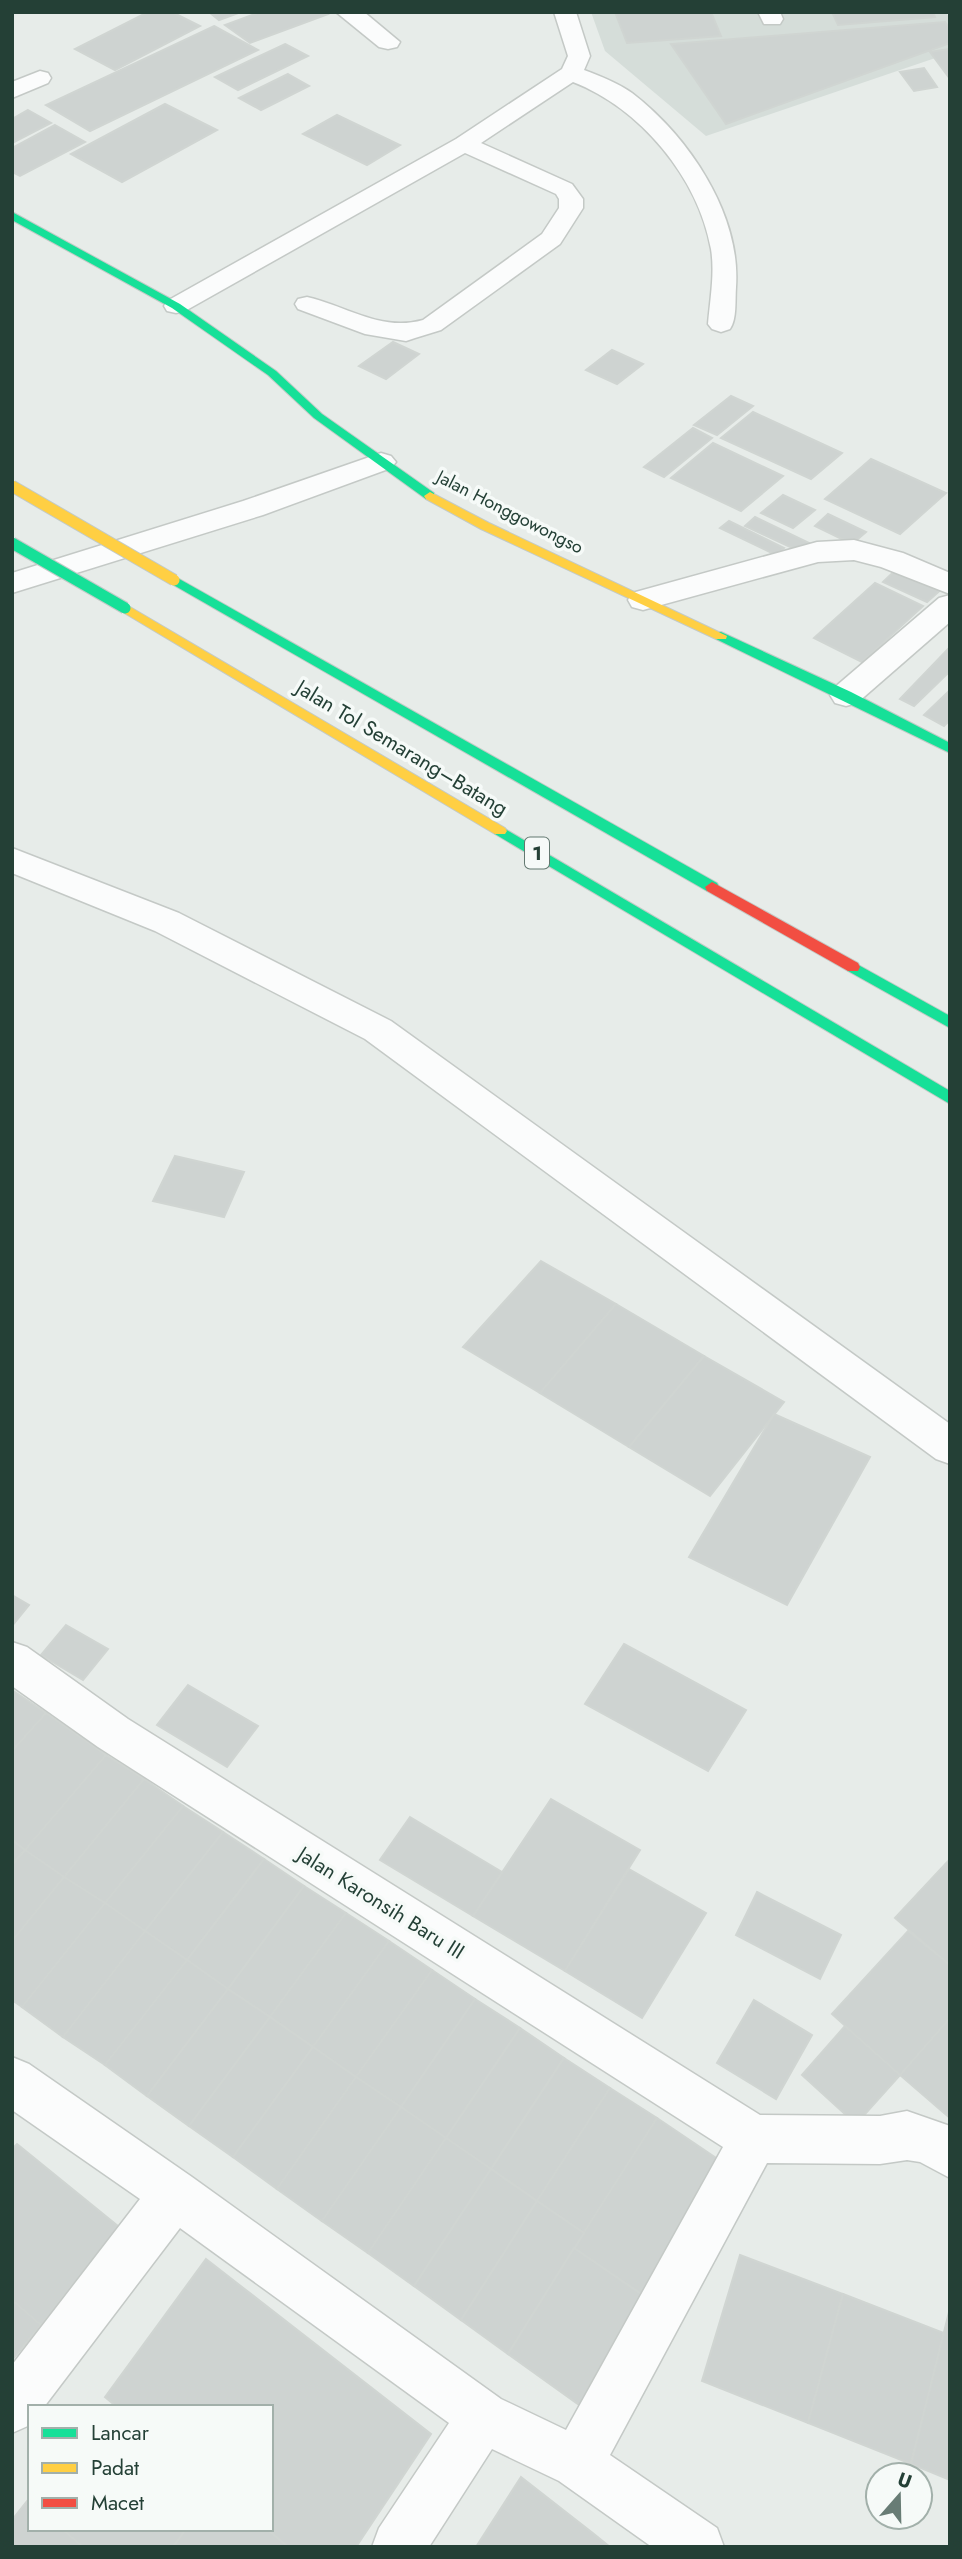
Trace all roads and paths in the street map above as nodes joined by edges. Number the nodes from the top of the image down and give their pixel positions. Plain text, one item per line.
1 (348, 12) edge
2 (565, 12) edge
3 (388, 42) dead end
4 (571, 73) junction
5 (40, 78) dead end
6 (12, 91) edge
7 (464, 144) junction
8 (12, 215) edge
9 (307, 304) dead end
10 (176, 306) junction
11 (721, 324) dead end
12 (381, 461) junction
13 (12, 486) edge
14 (12, 543) edge
15 (12, 583) edge
16 (950, 584) edge
17 (643, 600) junction
18 (950, 605) edge
19 (846, 695) junction
20 (950, 749) edge
21 (12, 860) edge
22 (950, 1023) edge
23 (950, 1098) edge
24 (950, 1447) edge
25 (12, 1661) edge
26 (12, 2081) edge
27 (754, 2139) junction
28 (950, 2154) edge
29 (175, 2194) junction
30 (12, 2407) edge
31 (483, 2417) junction
32 (577, 2463) junction
33 (398, 2547) edge
34 (698, 2547) edge

1 - 3 street
2 - 4 lane
4 - 7 lane
4 - 11 lane
5 - 6 lane
7 - 9 lane
7 - 10 lane
8 - 10 main road, Jalan Honggowongso
10 - 12 main road, Jalan Honggowongso
12 - 15 street
12 - 17 main road, Jalan Honggowongso
13 - 22 main road, Jalan Tol Semarang–Batang, bridge
14 - 23 main road, Jalan Tol Semarang–Batang / 1, bridge
16 - 17 street
17 - 19 main road, Jalan Honggowongso
18 - 19 street
19 - 20 main road, Jalan Honggowongso
21 - 24 street
25 - 27 street, Jalan Karonsih Baru III
26 - 29 street
27 - 28 street
27 - 32 street
29 - 30 street
29 - 31 street
31 - 32 street
31 - 33 street
32 - 34 street

